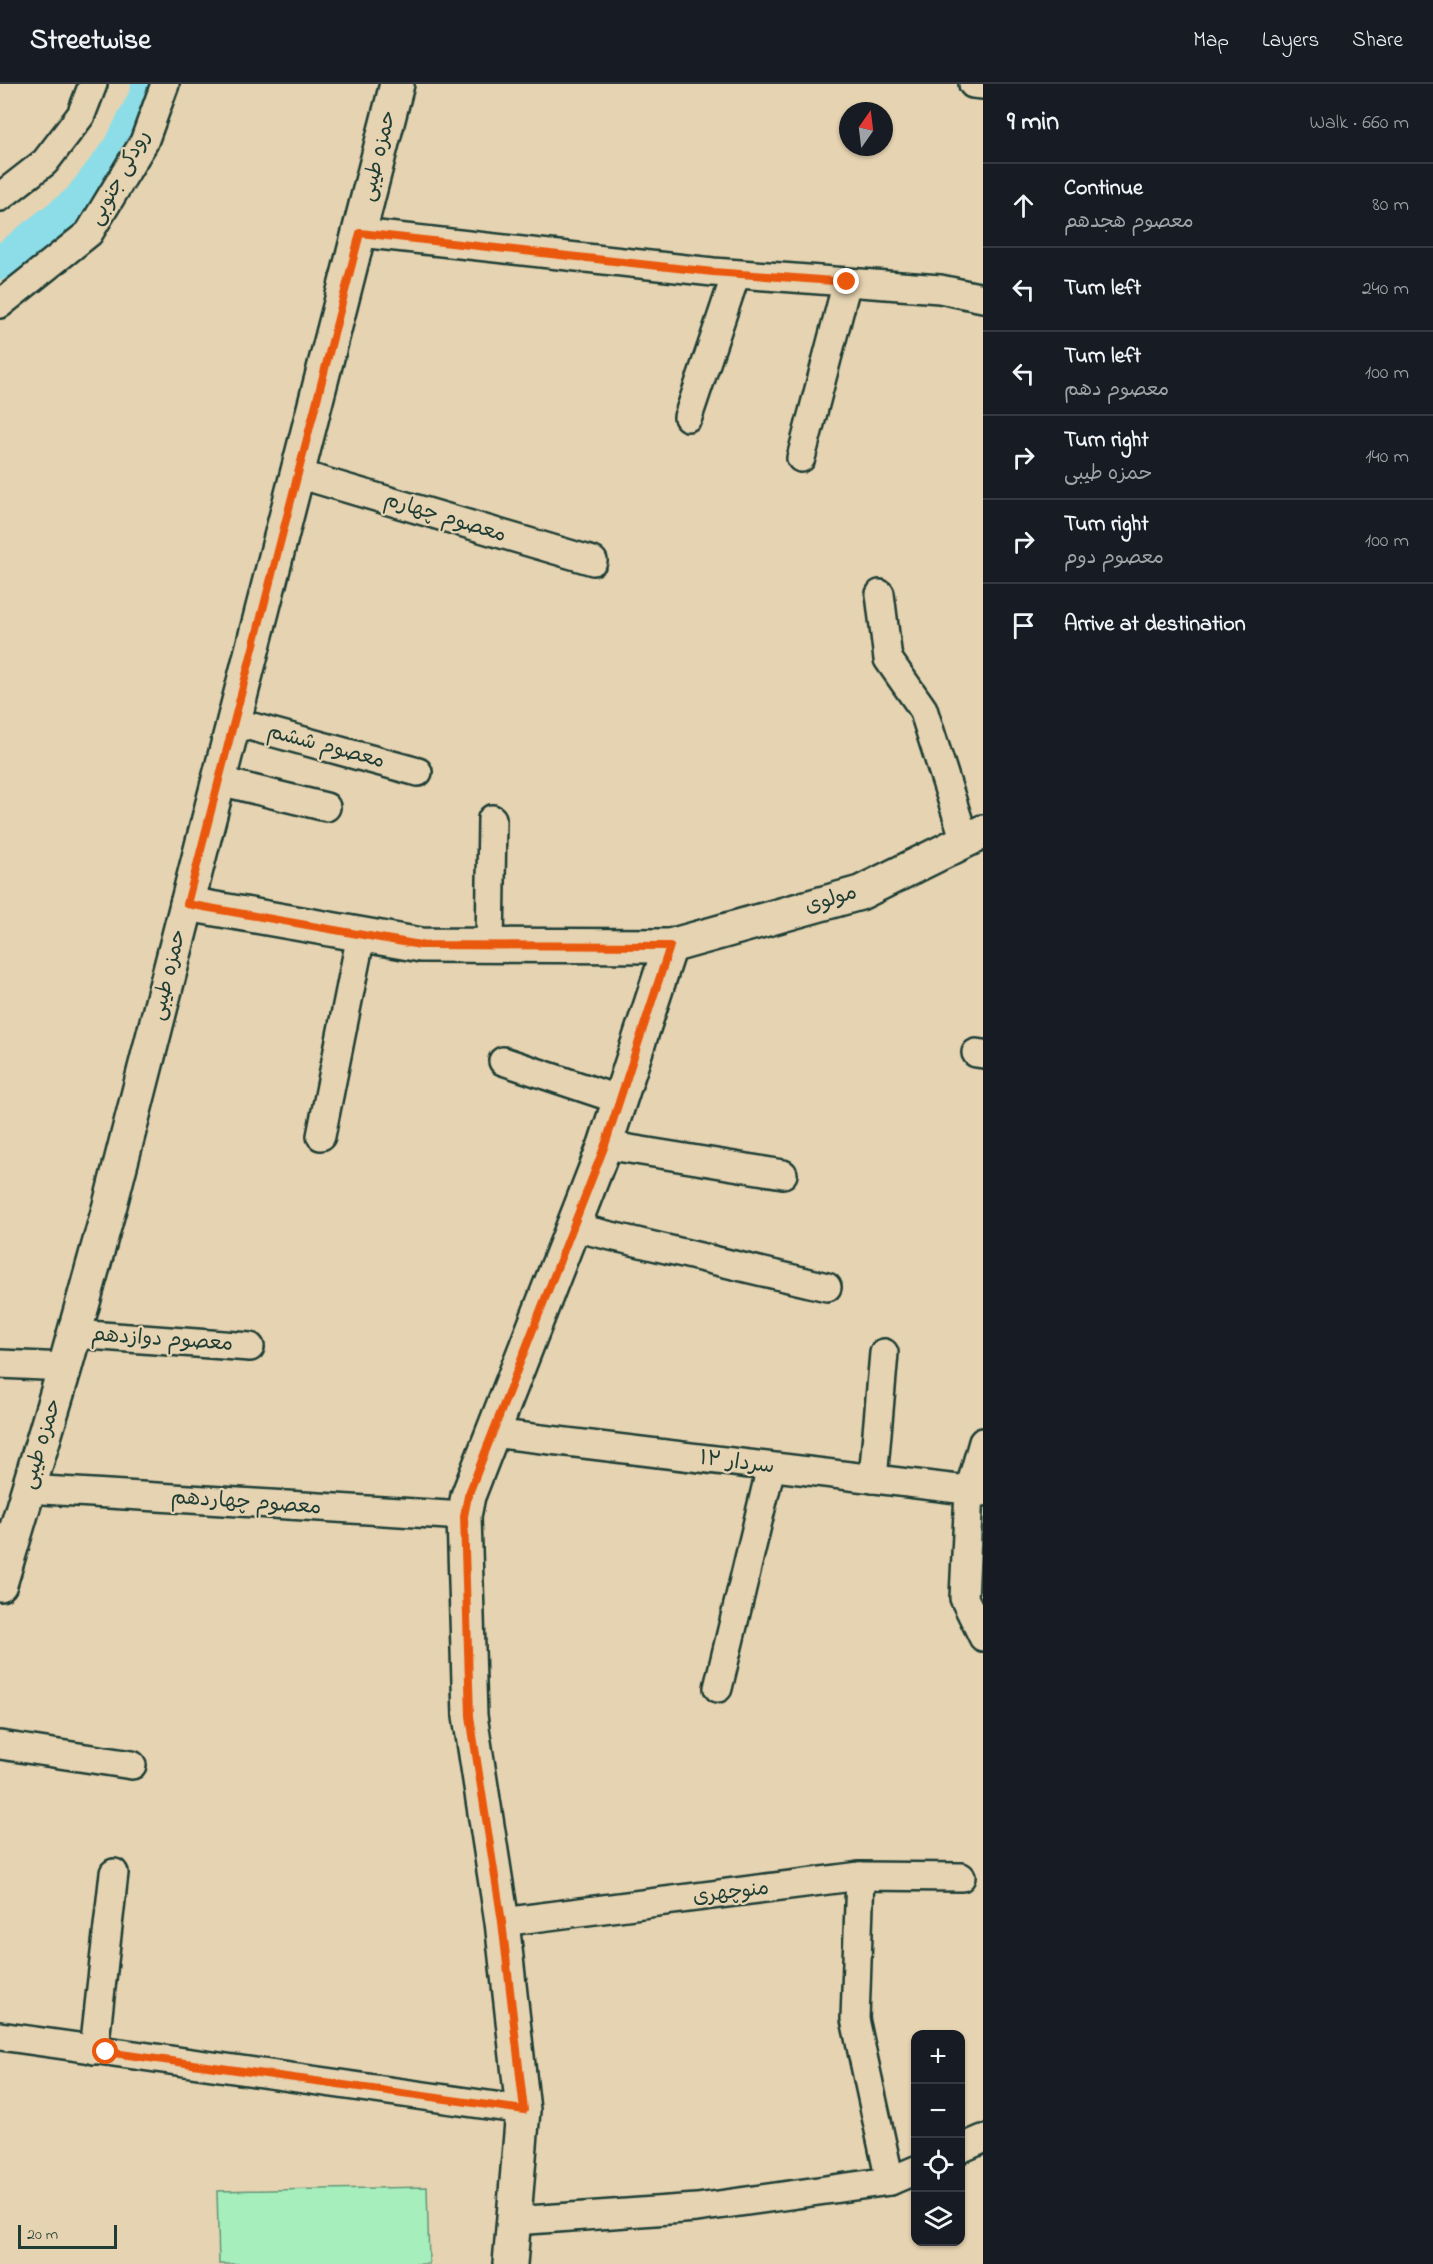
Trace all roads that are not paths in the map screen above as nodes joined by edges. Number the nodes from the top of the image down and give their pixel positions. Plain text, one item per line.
1 (93, 84) edge
2 (165, 84) edge
3 (397, 84) edge
4 (973, 84) edge
5 (983, 85) edge
6 (0, 197) edge
7 (360, 233) junction
8 (736, 274) junction
9 (847, 282) junction
10 (983, 298) edge
11 (0, 304) edge
12 (688, 417) dead end
13 (801, 458) dead end
14 (298, 474) junction
15 (593, 561) dead end
16 (880, 594) dead end
17 (234, 722) junction
18 (418, 772) dead end
19 (219, 781) junction
20 (326, 807) dead end
21 (492, 819) dead end
22 (974, 836) edge
23 (187, 904) junction
24 (361, 934) junction
25 (490, 945) junction
26 (670, 946) junction
27 (502, 1061) dead end
28 (620, 1100) junction
29 (321, 1136) dead end
30 (605, 1145) junction
31 (783, 1174) dead end
32 (573, 1227) junction
33 (827, 1287) dead end
34 (75, 1334) junction
35 (250, 1347) dead end
36 (884, 1353) dead end
37 (0, 1364) edge
38 (66, 1367) junction
39 (492, 1433) junction
40 (983, 1442) edge
41 (771, 1467) junction
42 (873, 1479) junction
43 (27, 1489) junction
44 (976, 1492) edge
45 (464, 1516) junction
46 (0, 1584) edge
47 (983, 1637) edge
48 (718, 1688) dead end
49 (0, 1745) edge
50 (132, 1765) dead end
51 (114, 1873) dead end
52 (860, 1876) junction
53 (961, 1877) dead end
54 (502, 1922) junction
55 (0, 2036) edge
56 (94, 2050) junction
57 (524, 2110) junction
58 (983, 2139) edge
59 (965, 2147) edge
60 (911, 2172) edge
61 (890, 2181) junction
62 (514, 2221) junction
63 (510, 2264) edge

1 - 6 street
2 - 11 street, رودکی جنوبی
3 - 7 street, حمزه طیبی
4 - 5 street
7 - 8 street
7 - 14 street, حمزه طیبی
8 - 9 street
8 - 12 street
9 - 10 street
9 - 13 street
14 - 15 street, معصوم چهارم
14 - 17 street, حمزه طیبی
16 - 22 street
17 - 18 street, معصوم ششم
17 - 19 street, حمزه طیبی
19 - 20 street
19 - 23 street, حمزه طیبی
21 - 25 street
22 - 26 street, مولوی
23 - 24 street, مولوی
23 - 34 street, حمزه طیبی
24 - 25 street, مولوی
24 - 29 street
25 - 26 street, مولوی
26 - 28 street
27 - 28 street
28 - 30 street
30 - 31 street
30 - 32 street
32 - 33 street
32 - 39 street
34 - 35 street, معصوم دوازدهم
34 - 38 street, حمزه طیبی
36 - 42 street
37 - 38 street
38 - 43 street, حمزه طیبی
39 - 41 street, سردار ۱۲
39 - 45 street
40 - 44 street
41 - 42 street, سردار ۱۲
41 - 48 street
42 - 44 street, سردار ۱۲
43 - 45 street, معصوم چهاردهم
43 - 46 street, حمزه طیبی
44 - 47 street
45 - 54 street
49 - 50 street
51 - 56 street
52 - 53 street, منوچهری
52 - 54 street, منوچهری
52 - 61 street
54 - 57 street
55 - 56 street
56 - 57 street
57 - 62 street
58 - 59 street
60 - 61 street
61 - 62 street
62 - 63 street

